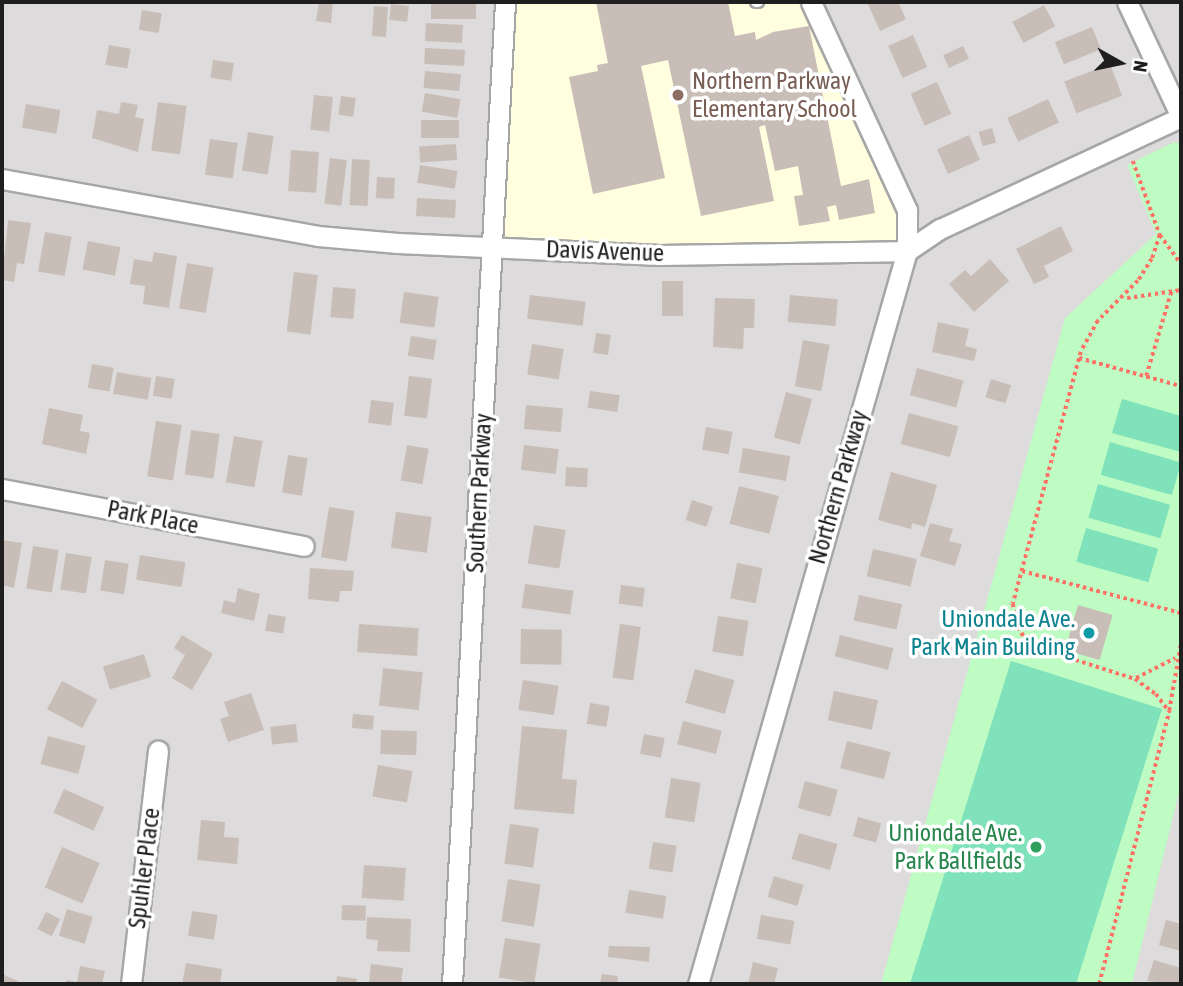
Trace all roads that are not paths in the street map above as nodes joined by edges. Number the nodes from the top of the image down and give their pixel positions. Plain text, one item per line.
1 (505, 2) edge
2 (811, 2) edge
3 (1127, 2) edge
4 (1181, 117) edge
5 (2, 178) edge
6 (493, 247) junction
7 (907, 251) junction
8 (2, 489) edge
9 (304, 546) dead end
10 (158, 751) dead end
11 (131, 984) edge
12 (452, 984) edge
13 (698, 984) edge

1 - 6 street, Southern Parkway
2 - 7 street, Northern Parkway
3 - 4 street
4 - 7 street
5 - 6 street, Davis Avenue
6 - 7 street, Davis Avenue
6 - 12 street, Southern Parkway
7 - 13 street, Northern Parkway
8 - 9 street, Park Place
10 - 11 street, Spuhler Place

